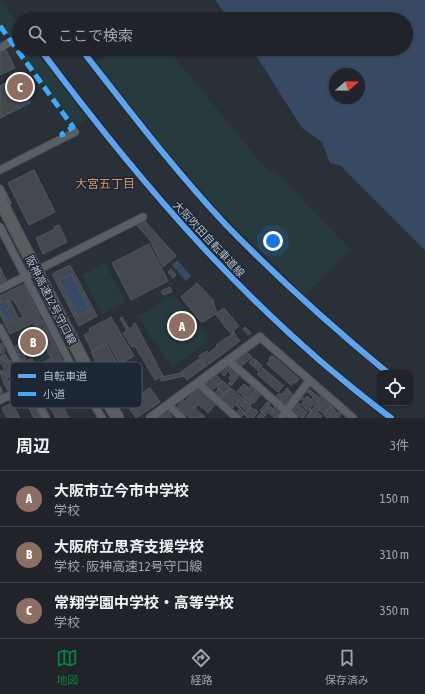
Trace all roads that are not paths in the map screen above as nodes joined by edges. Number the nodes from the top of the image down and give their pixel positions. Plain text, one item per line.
1 (10, 42) dead end
2 (0, 48) edge
3 (75, 132) dead end
4 (0, 170) edge
5 (0, 190) edge
6 (0, 200) edge
7 (0, 215) edge
8 (143, 216) dead end
9 (0, 227) edge
10 (41, 268) junction
11 (25, 277) junction
12 (0, 290) edge
13 (0, 328) edge
14 (260, 337) joint
15 (229, 361) junction
16 (18, 362) edge
17 (69, 362) edge
18 (76, 362) edge
19 (84, 362) edge
20 (89, 362) edge
21 (309, 381) junction
22 (198, 383) junction
23 (10, 395) edge
24 (0, 400) edge
25 (168, 405) junction
26 (41, 408) edge
27 (96, 408) edge
28 (104, 408) edge
29 (112, 408) edge
30 (117, 408) edge
31 (286, 411) junction
32 (46, 418) edge
33 (102, 418) edge
34 (110, 418) edge
35 (118, 418) edge
36 (124, 418) edge
37 (150, 418) edge
38 (182, 418) edge
39 (237, 418) edge
40 (281, 418) edge
41 (294, 418) edge
42 (353, 418) edge

1 - 2 street
3 - 4 street
5 - 10 street
6 - 19 highway, 阪神高速12号守口線, bridge
7 - 18 highway, 阪神高速12号守口線
8 - 10 street
9 - 11 street
10 - 11 street
10 - 20 street
11 - 12 street
11 - 17 street
13 - 16 street
14 - 15 street
14 - 21 street
15 - 22 street
15 - 31 street
21 - 31 street
21 - 42 street
22 - 25 street
22 - 39 street
23 - 24 street
25 - 37 street
25 - 38 street
26 - 32 street
27 - 33 street
28 - 34 highway, 阪神高速12号守口線
29 - 35 highway, 阪神高速12号守口線, bridge
30 - 36 street
31 - 40 street
31 - 41 street

